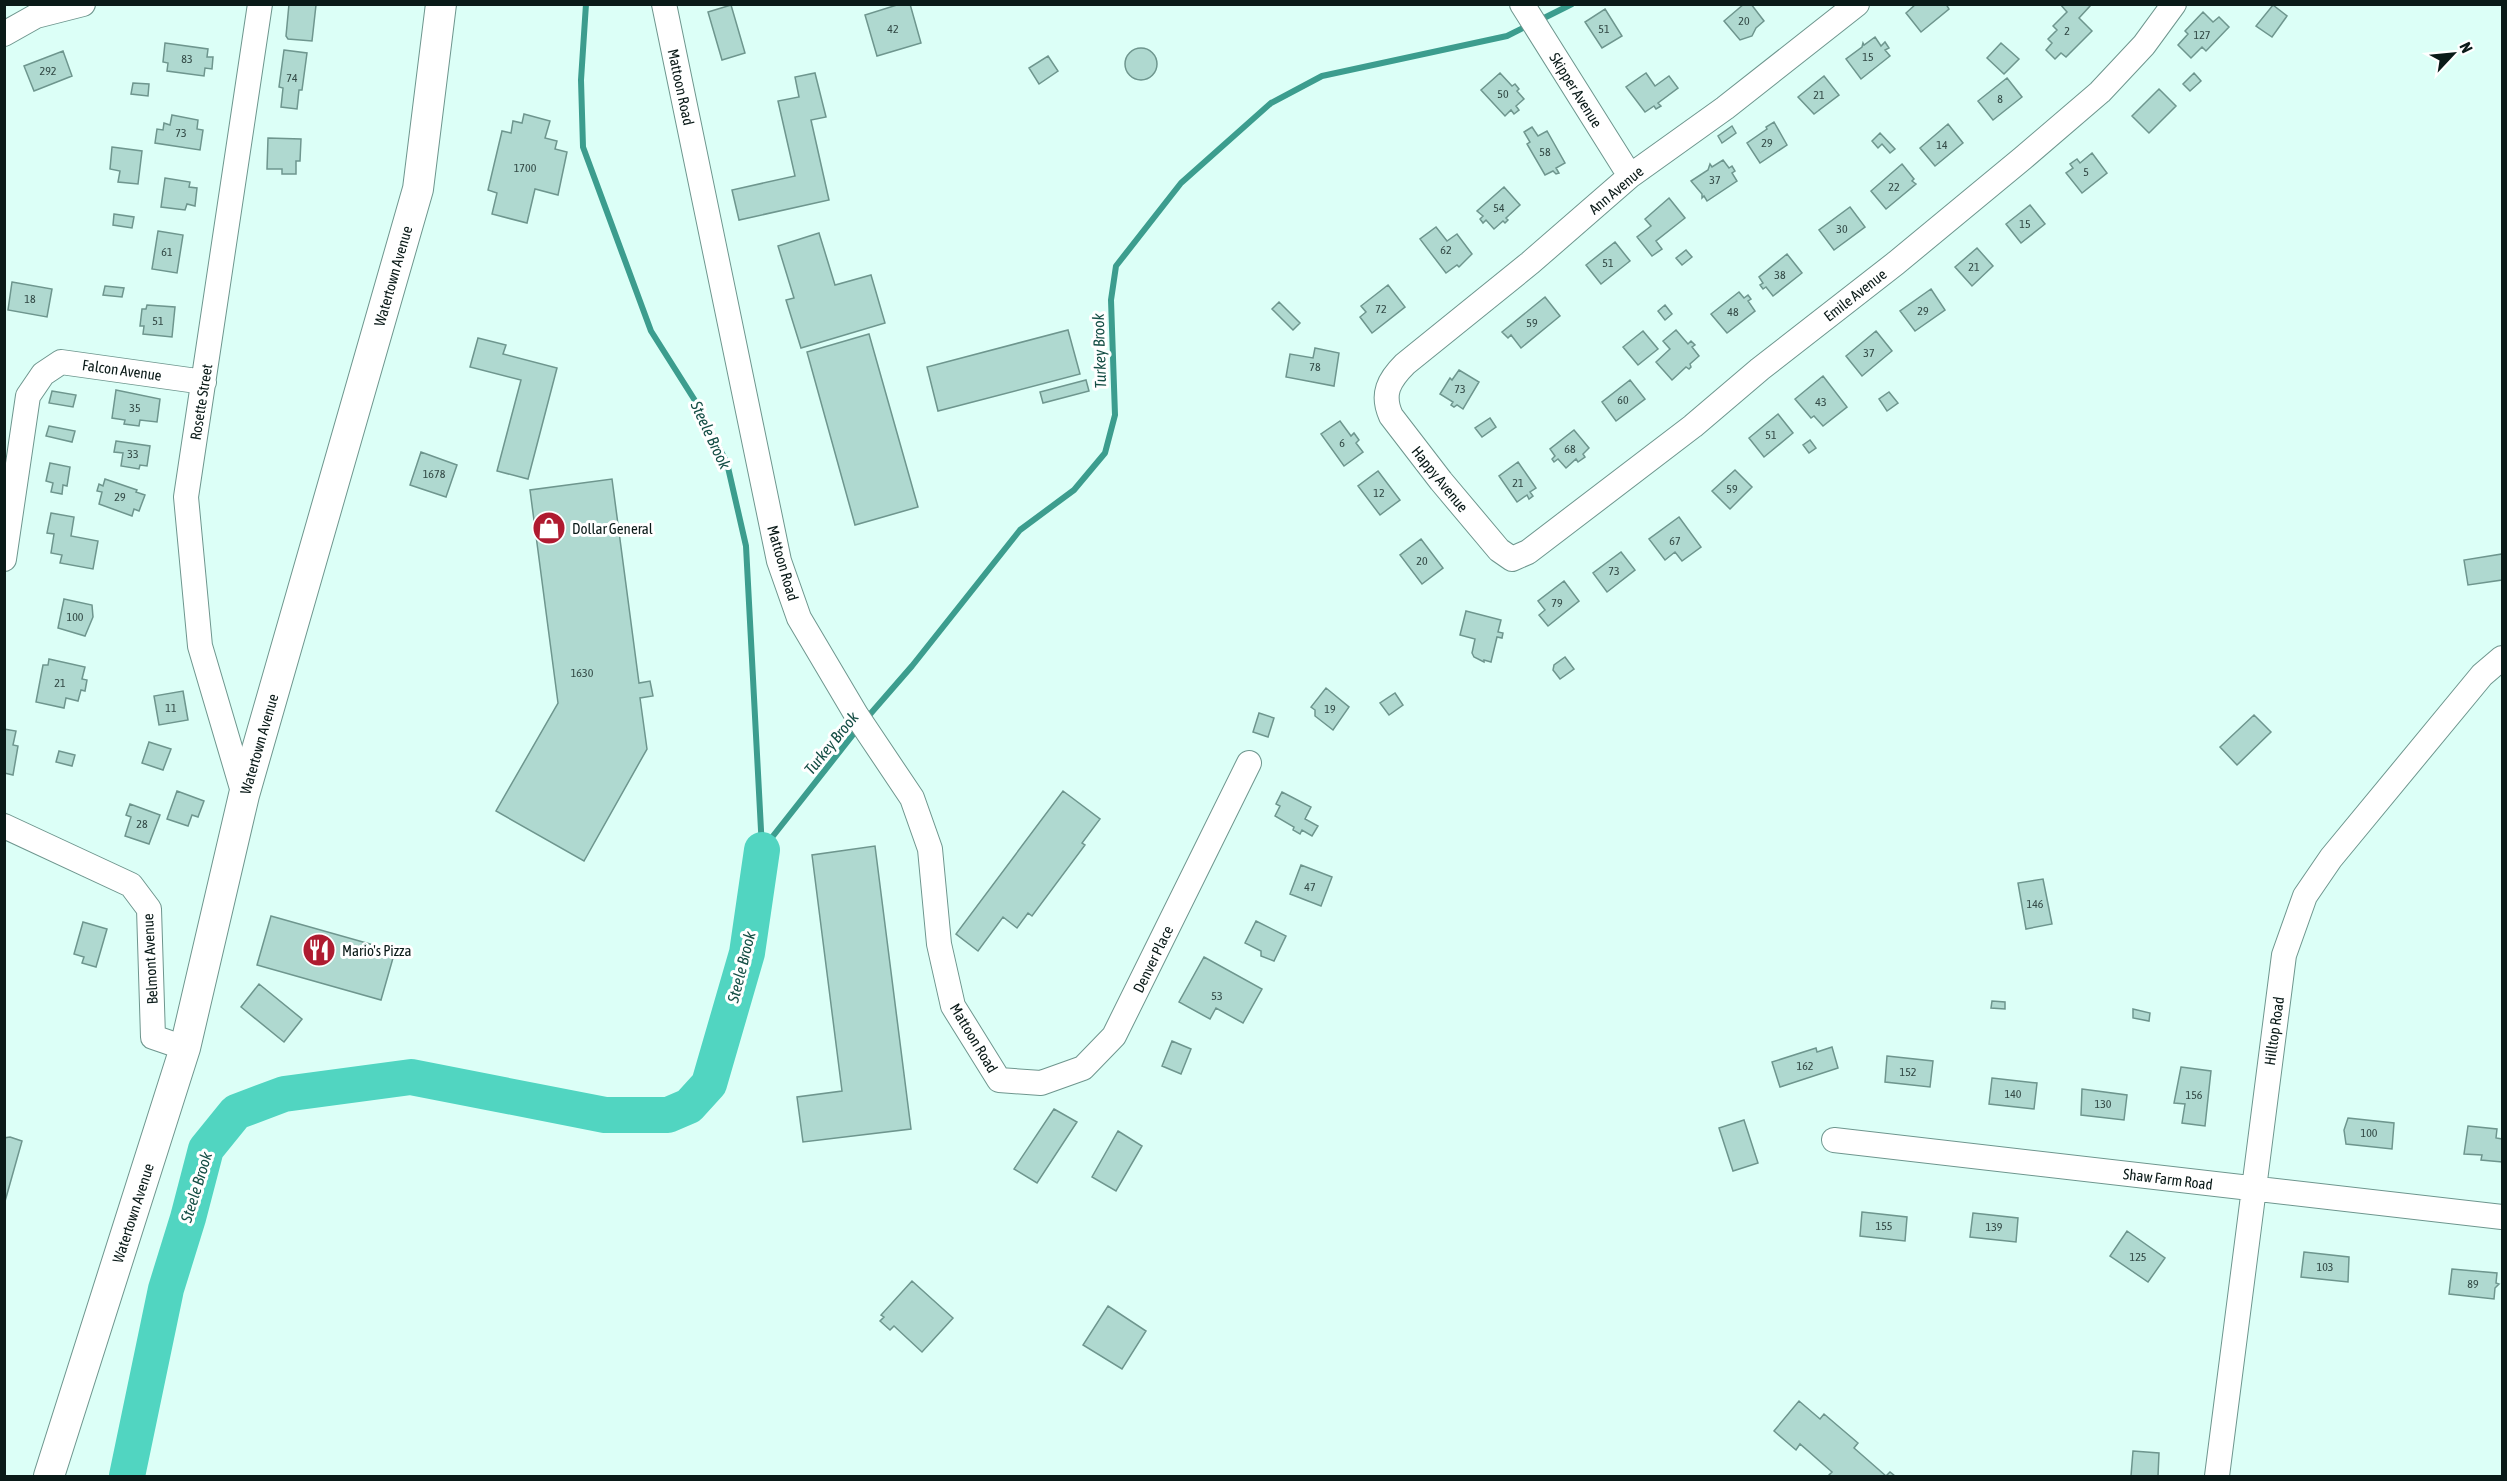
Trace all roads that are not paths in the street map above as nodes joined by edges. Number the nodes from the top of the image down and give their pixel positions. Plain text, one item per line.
1 (83, 4) edge
2 (260, 4) edge
3 (441, 4) edge
4 (664, 4) edge
5 (1857, 4) edge
6 (2174, 4) edge
7 (1526, 10) edge
8 (4, 34) edge
9 (1630, 176) junction
10 (204, 382) junction
11 (1387, 389) joint
12 (4, 559) edge
13 (1512, 559) joint
14 (2502, 657) edge
15 (1249, 763) dead end
16 (244, 795) junction
17 (4, 826) edge
18 (185, 1048) junction
19 (999, 1080) joint
20 (1834, 1140) dead end
21 (2253, 1188) junction
22 (2502, 1217) edge
23 (49, 1476) edge
24 (2217, 1476) edge

1 - 8 street
2 - 10 street, Rosette Street
3 - 16 main road, Watertown Avenue
4 - 19 street, Mattoon Road
5 - 9 street, Ann Avenue
6 - 13 street, Emile Avenue
7 - 9 street, Skipper Avenue
9 - 11 street, Ann Avenue
10 - 12 street, Falcon Avenue
10 - 16 street, Rosette Street
11 - 13 street, Happy Avenue
14 - 21 street, Hilltop Road
15 - 19 street, Denver Place
16 - 18 main road, Watertown Avenue
17 - 18 street, Belmont Avenue
18 - 23 main road, Watertown Avenue
20 - 21 street, Shaw Farm Road
21 - 22 street, Shaw Farm Road
21 - 24 street, Hilltop Road

